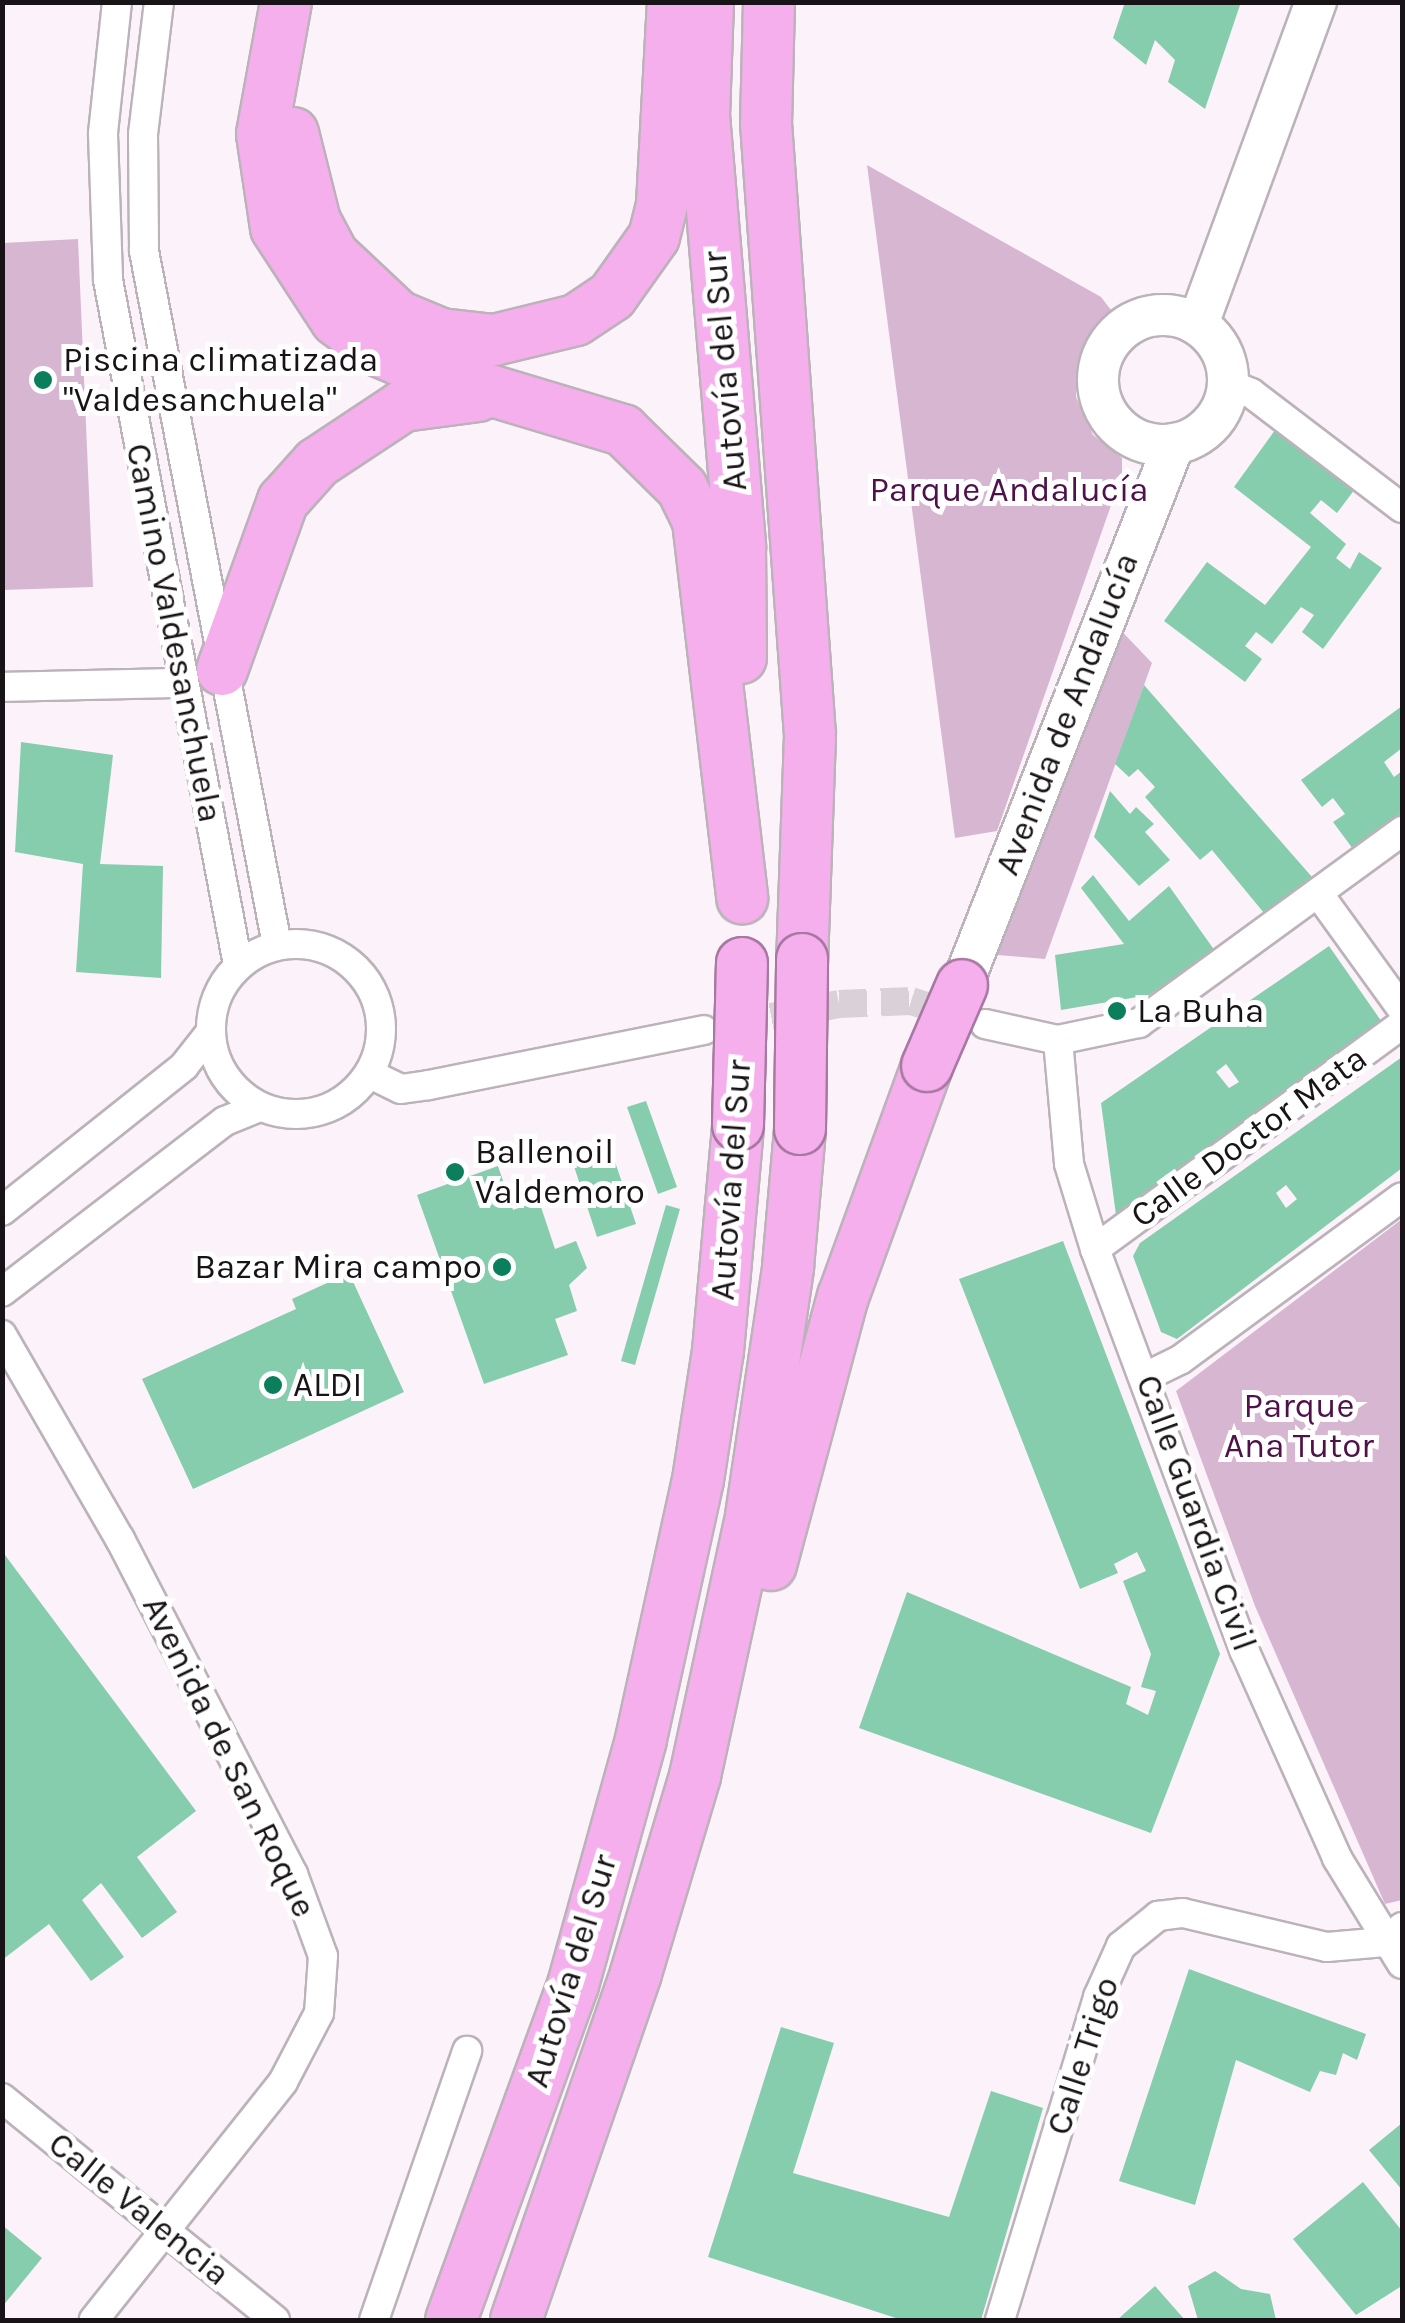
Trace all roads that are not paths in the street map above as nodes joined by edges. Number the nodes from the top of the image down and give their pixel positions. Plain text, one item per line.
1 (118, 2) edge
2 (159, 2) edge
3 (286, 2) edge
4 (296, 2) edge
5 (673, 2) edge
6 (708, 2) edge
7 (768, 2) edge
8 (1316, 2) edge
9 (1198, 324) junction
10 (1228, 384) junction
11 (508, 398) junction
12 (1174, 444) junction
13 (1402, 508) edge
14 (203, 676) junction
15 (2, 687) edge
16 (1402, 832) edge
17 (1318, 894) junction
18 (742, 898) junction
19 (277, 945) junction
20 (238, 965) junction
21 (974, 1004) junction
22 (1402, 1010) edge
23 (1402, 1024) edge
24 (704, 1030) tunnel mouth
25 (210, 1033) junction
26 (1058, 1040) junction
27 (370, 1074) junction
28 (259, 1107) junction
29 (1402, 1198) edge
30 (2, 1211) edge
31 (1095, 1249) junction
32 (2, 1292) edge
33 (2, 1335) edge
34 (1147, 1376) junction
35 (695, 1776) junction
36 (1397, 1944) edge
37 (573, 1986) junction
38 (468, 2052) dead end
39 (2, 2098) edge
40 (167, 2228) junction
41 (94, 2320) edge
42 (275, 2320) edge
43 (374, 2320) edge
44 (421, 2320) edge
45 (451, 2320) edge
46 (516, 2320) edge
47 (1000, 2320) edge

1 - 14 street, Camino Valdesanchuela
2 - 14 street, Camino Valdesanchuela
3 - 11 highway
4 - 5 highway
6 - 18 highway, Autovía del Sur
7 - 35 highway, Autovía del Sur, bridge
8 - 9 street
9 - 10 street
9 - 12 street
10 - 12 street
10 - 13 street
11 - 14 highway
11 - 18 highway
12 - 21 street, Avenida de Andalucía
14 - 15 street
14 - 19 street, Camino Valdesanchuela
14 - 20 street, Camino Valdesanchuela
16 - 17 street
17 - 22 street
17 - 26 street
18 - 37 highway, Autovía del Sur, bridge
19 - 20 street
19 - 27 street
20 - 25 street
21 - 26 street
21 - 35 highway, bridge
23 - 31 street, Calle Doctor Mata
24 - 27 street
25 - 28 street
25 - 30 street
26 - 31 street, Calle Guardia Civil
27 - 28 street
28 - 32 street
29 - 34 street
31 - 34 street, Calle Guardia Civil
33 - 40 street, Avenida de San Roque
34 - 36 street, Calle Guardia Civil
35 - 46 highway, Autovía del Sur
36 - 47 street, Calle Trigo
37 - 44 highway
37 - 45 highway, Autovía del Sur
38 - 43 street
39 - 40 street, Calle Valencia
40 - 41 street, Avenida de San Roque
40 - 42 street, Calle Valencia

